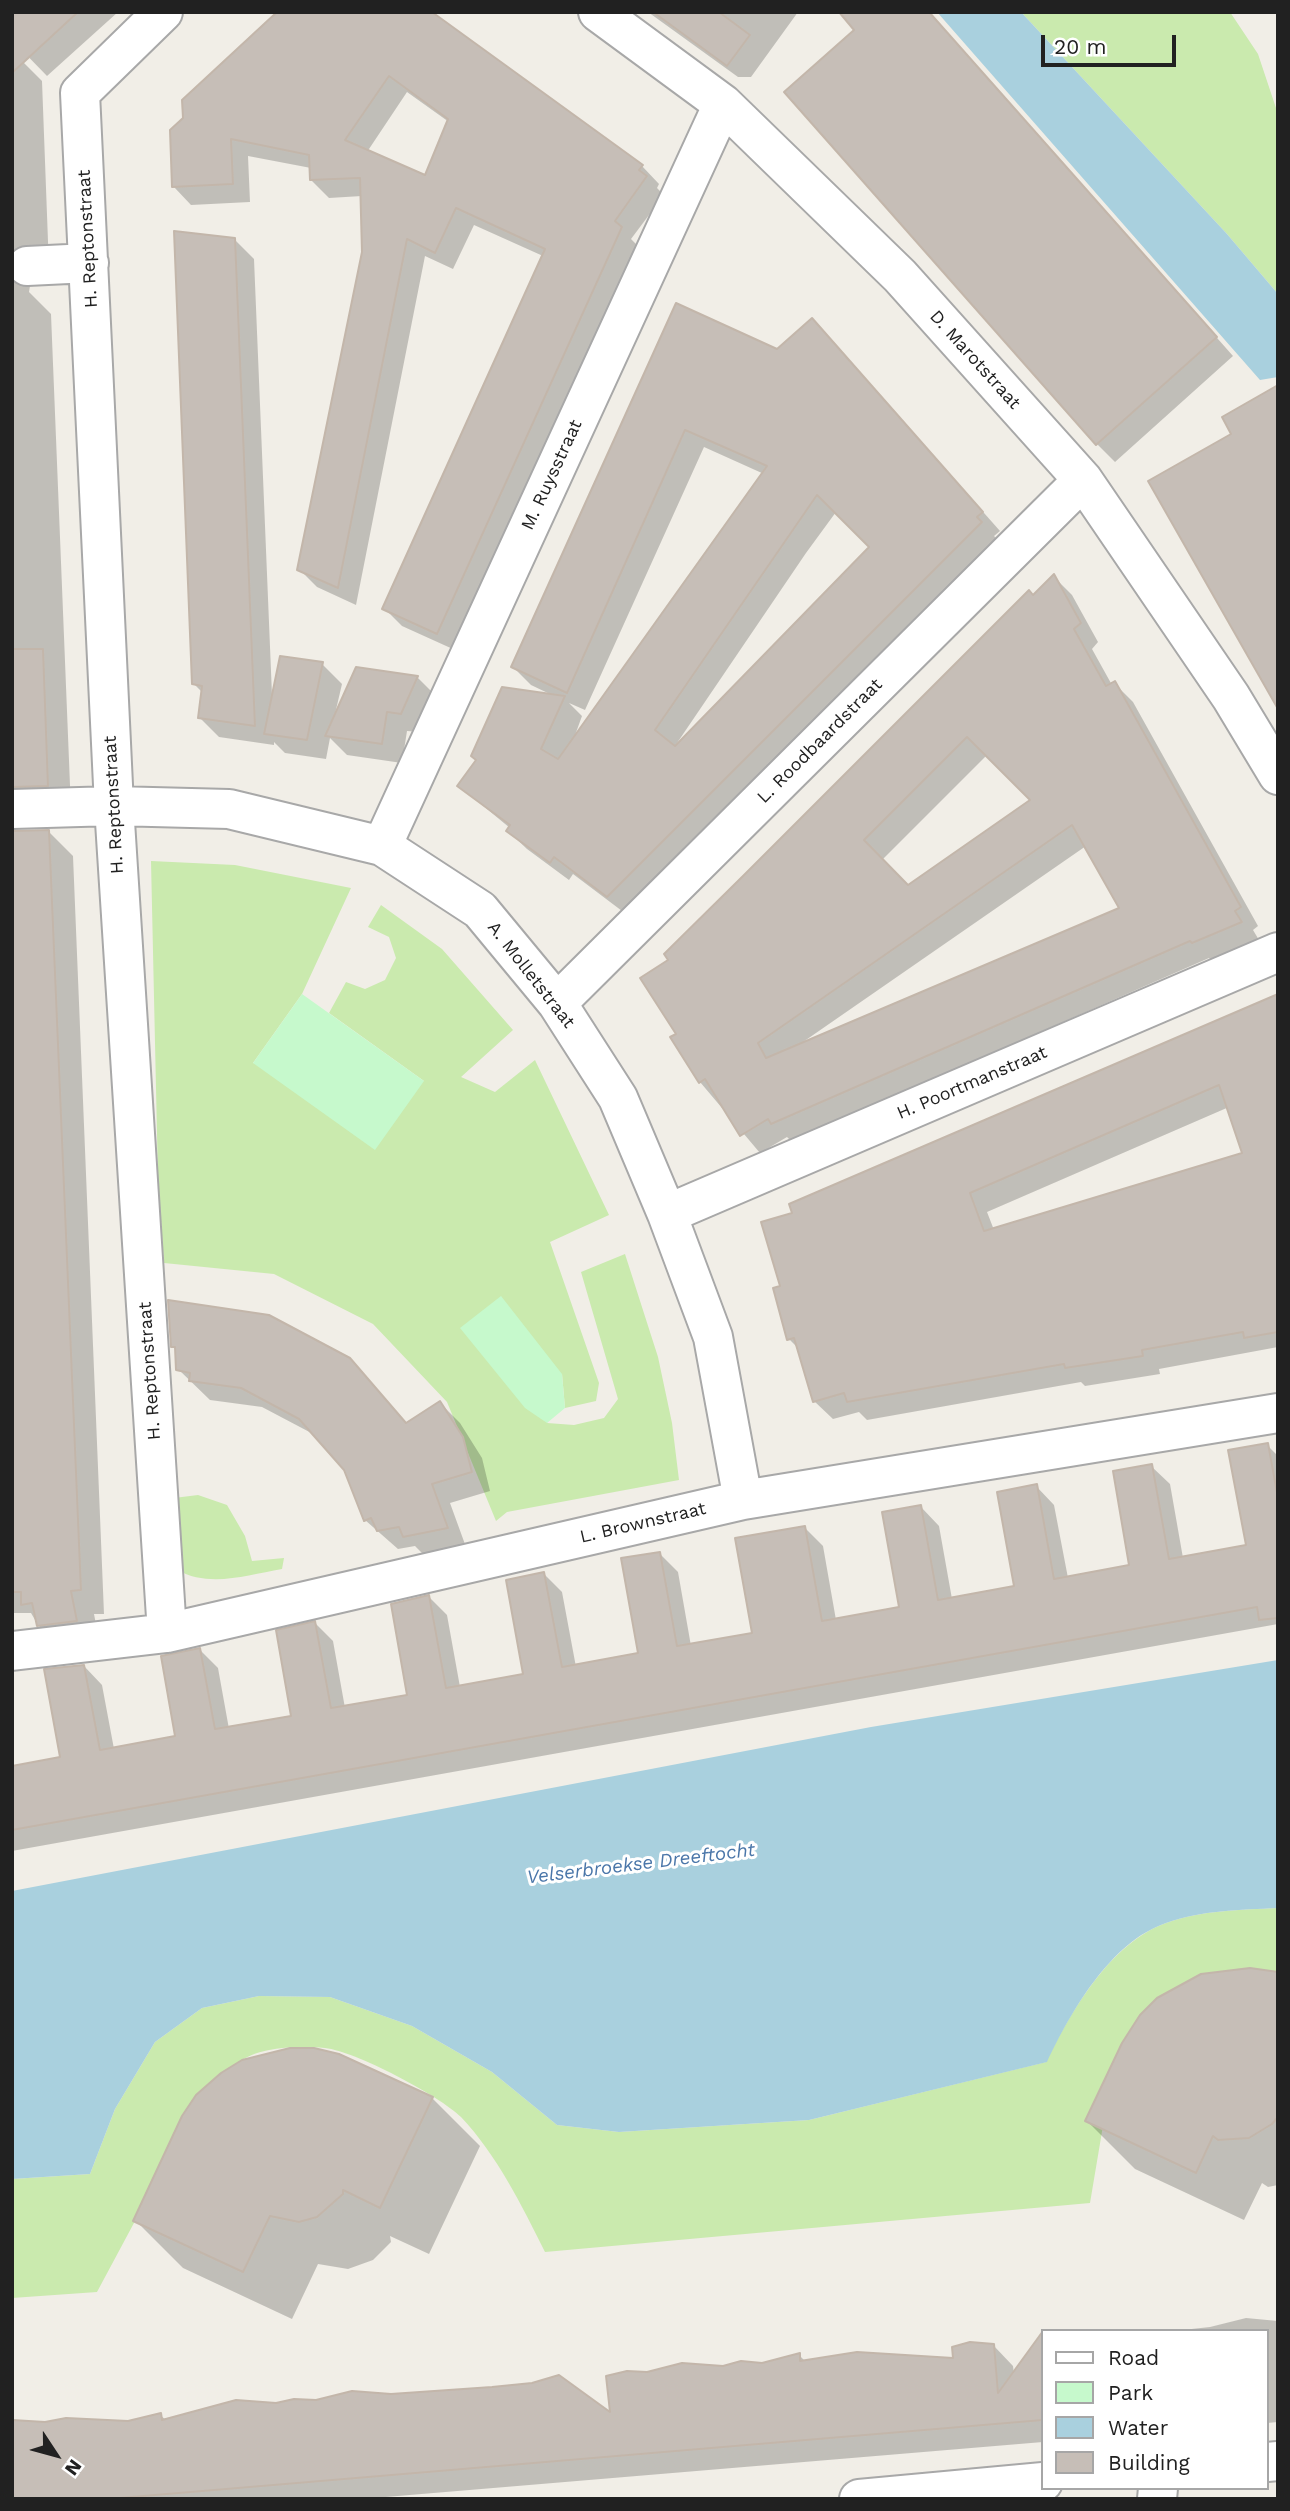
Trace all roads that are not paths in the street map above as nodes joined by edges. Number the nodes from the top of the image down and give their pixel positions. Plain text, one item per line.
1 (163, 12) edge
2 (598, 12) edge
3 (723, 104) junction
4 (89, 263) junction
5 (27, 266) dead end
6 (1083, 480) junction
7 (1278, 775) edge
8 (114, 806) junction
9 (12, 809) edge
10 (382, 846) junction
11 (1278, 952) edge
12 (557, 1003) junction
13 (667, 1214) junction
14 (1278, 1413) edge
15 (743, 1500) junction
16 (167, 1633) junction
17 (12, 1651) edge
18 (1042, 2483) edge
19 (859, 2499) edge

1 - 4 street, H. Reptonstraat
2 - 3 street, D. Marotstraat
3 - 6 street, D. Marotstraat
3 - 10 street, M. Ruysstraat
4 - 5 street
4 - 8 street, H. Reptonstraat
6 - 7 street, D. Marotstraat
6 - 12 street, L. Roodbaardstraat
8 - 9 street, A. Molletstraat
8 - 10 street, A. Molletstraat
8 - 16 street, H. Reptonstraat
10 - 12 street, A. Molletstraat
11 - 13 street, H. Poortmanstraat
12 - 13 street, A. Molletstraat
13 - 15 street, A. Molletstraat
14 - 15 street, L. Brownstraat
15 - 16 street, L. Brownstraat
16 - 17 street, L. Brownstraat
18 - 19 street

